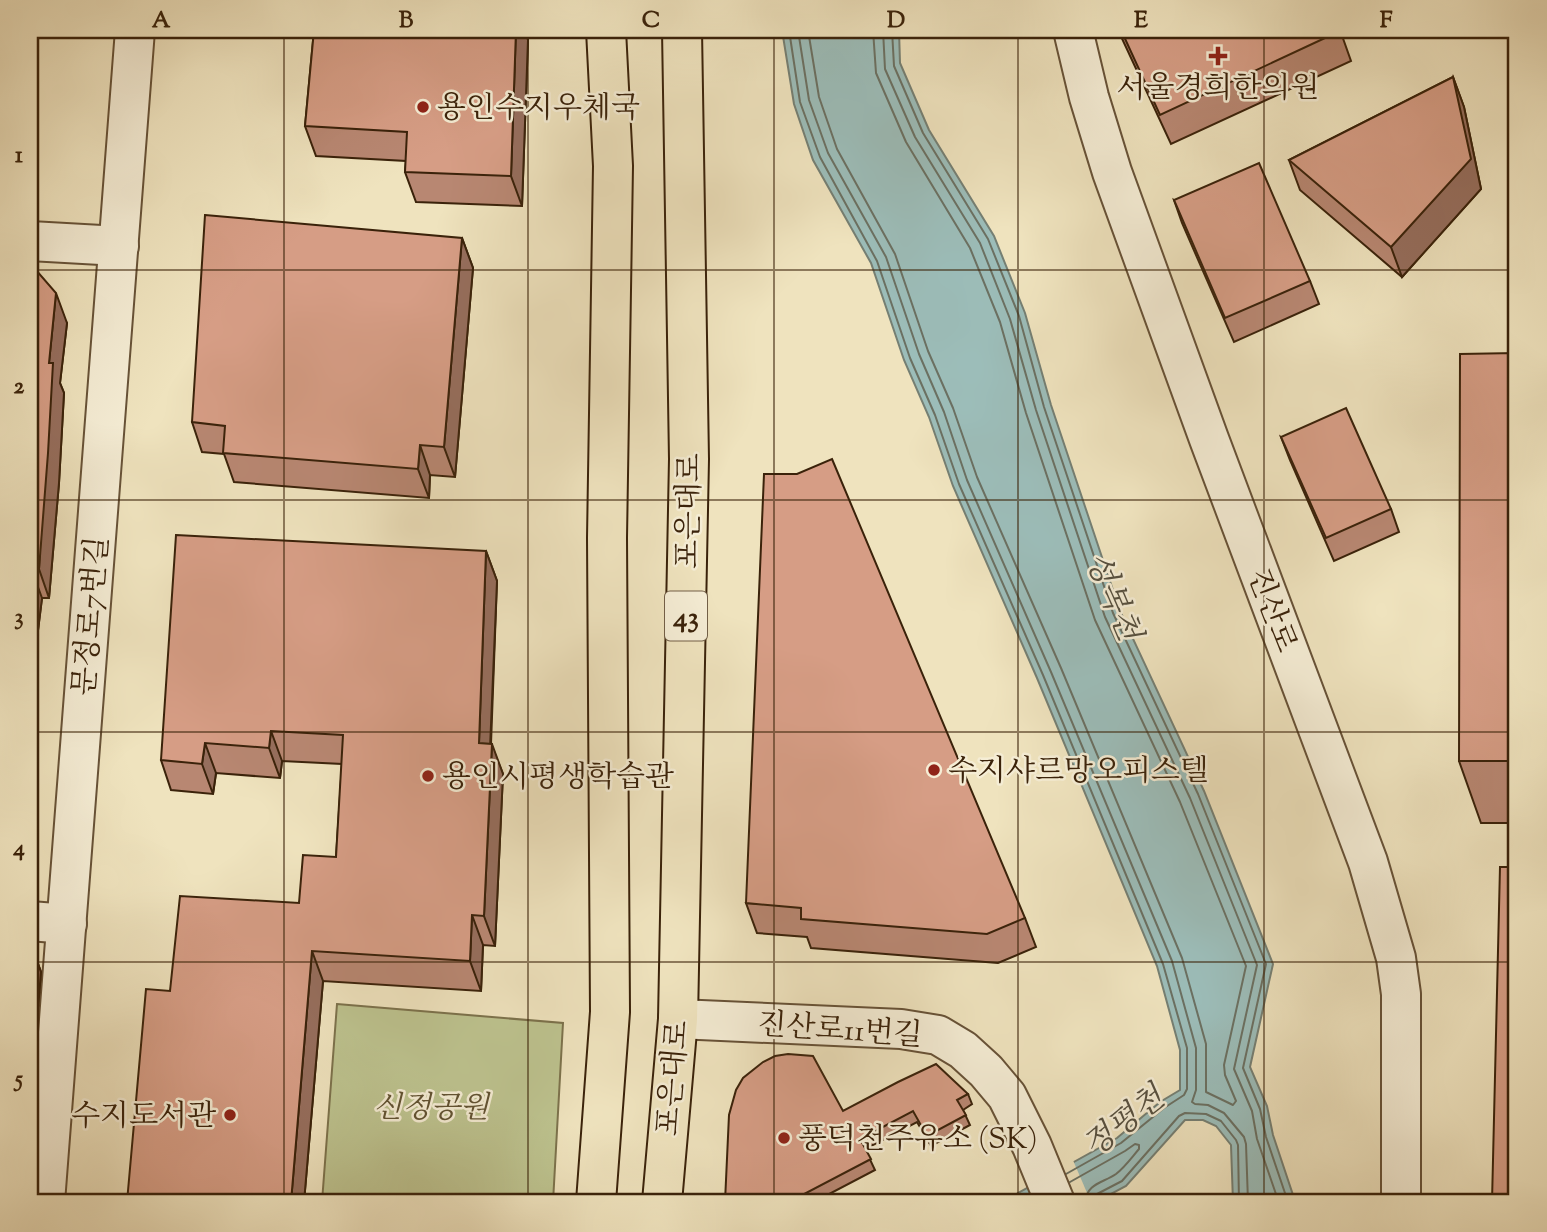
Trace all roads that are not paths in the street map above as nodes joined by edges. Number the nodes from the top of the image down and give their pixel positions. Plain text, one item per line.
1 (135, 30) edge
2 (606, 30) edge
3 (682, 30) edge
4 (1073, 30) edge
5 (30, 241) edge
6 (119, 246) junction
7 (48, 923) edge
8 (678, 1019) junction
9 (42, 1072) edge
10 (45, 1202) edge
11 (596, 1202) edge
12 (662, 1202) edge
13 (1055, 1202) edge
14 (1401, 1202) edge

1 - 6 street, 문정로7번길
2 - 11 main road
3 - 8 main road, 포은대로 / 43
4 - 14 street, 진산로
5 - 6 street
6 - 7 street, 문정로7번길
7 - 9 street, 문정로7번길
8 - 12 main road, 포은대로 / 43
8 - 13 street, 진산로11번길
9 - 10 street, 문정로7번길

